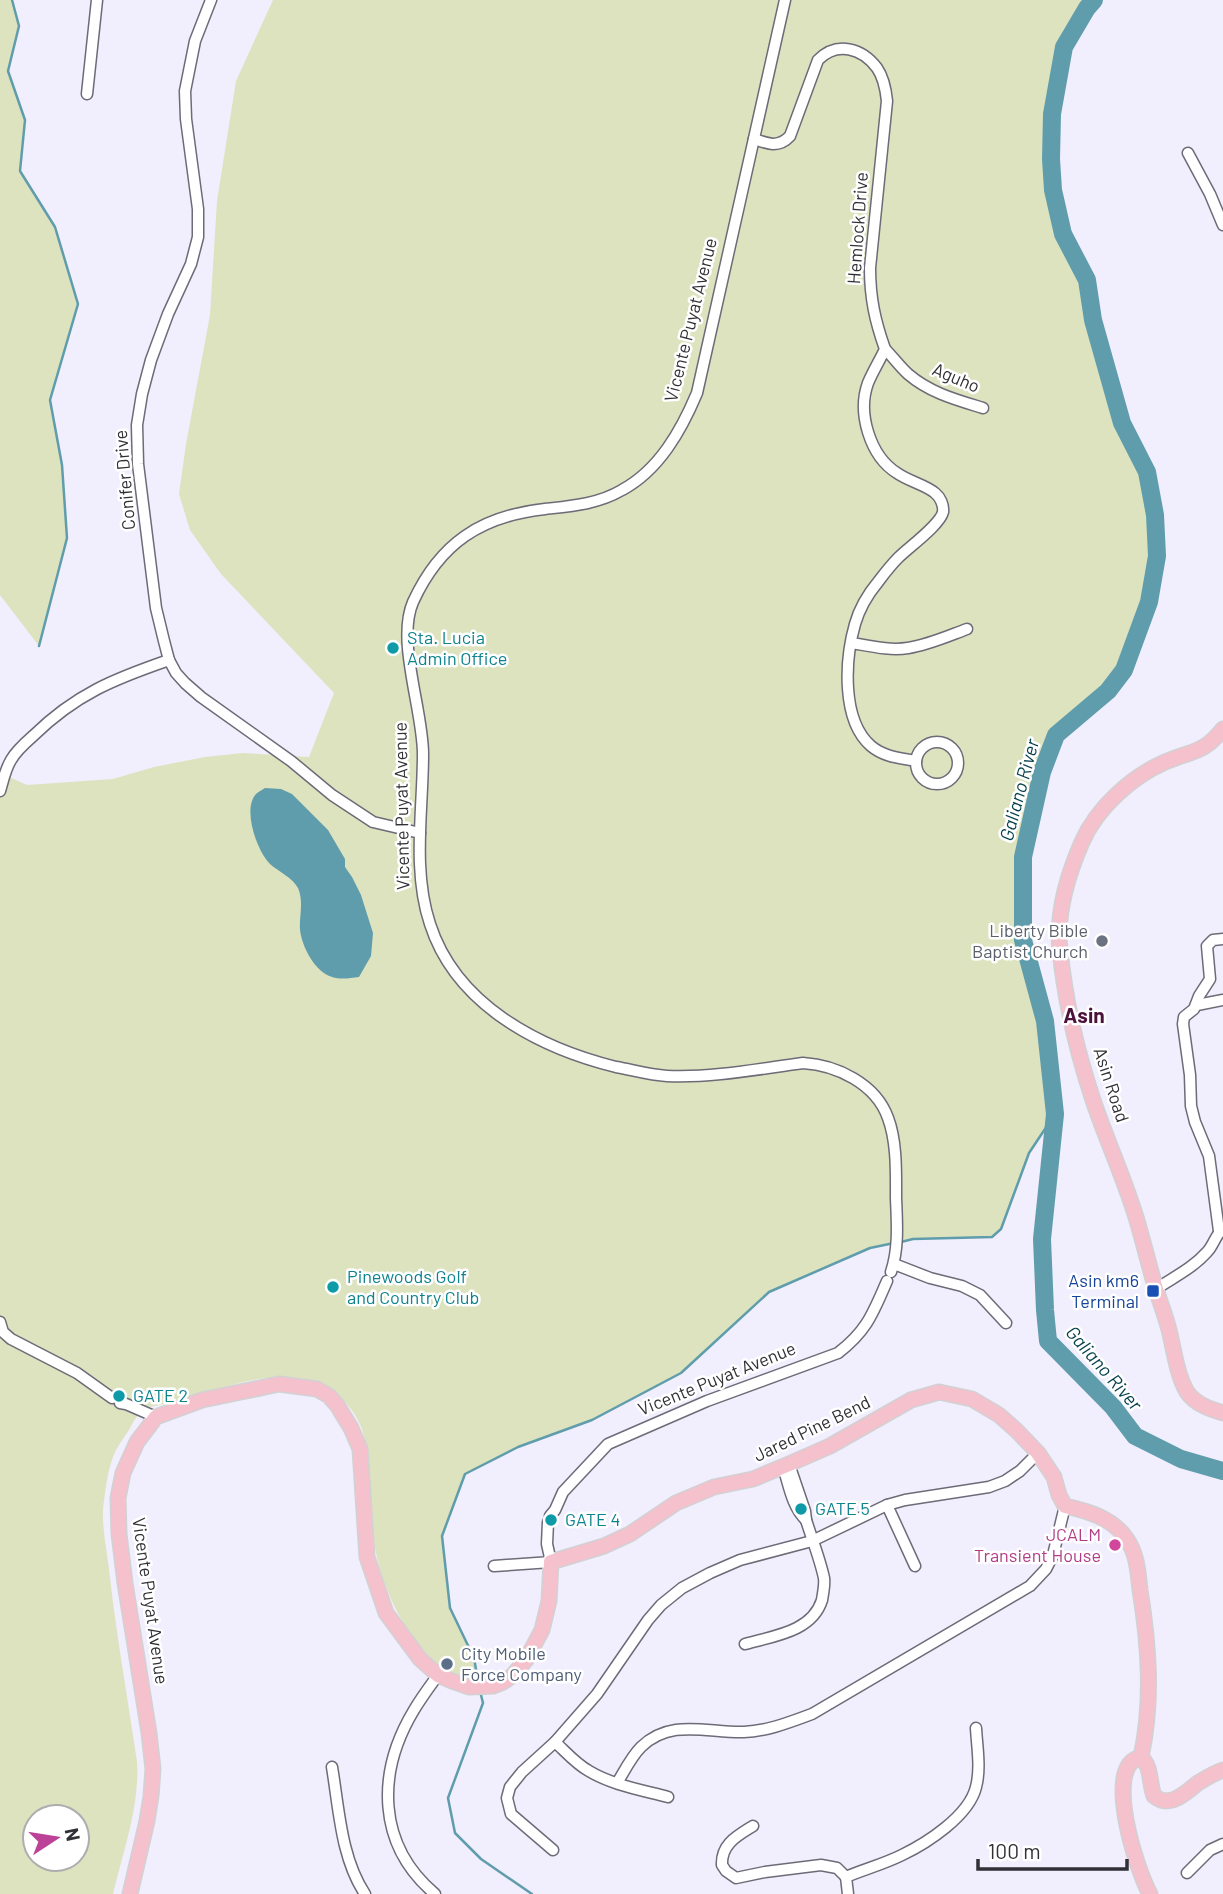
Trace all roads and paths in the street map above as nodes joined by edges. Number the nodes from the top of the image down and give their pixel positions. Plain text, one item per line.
1 (97, 0) edge
2 (211, 0) edge
3 (785, 0) edge
4 (87, 94) dead end
5 (754, 139) junction
6 (1188, 153) dead end
7 (1223, 225) edge
8 (886, 349) junction
9 (984, 408) dead end
10 (967, 629) dead end
11 (852, 643) junction
12 (169, 660) junction
13 (1223, 729) edge
14 (916, 761) junction
15 (0, 791) edge
16 (420, 833) junction
17 (1223, 939) edge
18 (1223, 1000) edge
19 (1196, 1005) junction
20 (1221, 1230) edge
21 (891, 1272) junction
22 (1156, 1289) junction
23 (0, 1322) edge
24 (1006, 1323) dead end
25 (5, 1340) edge
26 (1223, 1413) edge
27 (156, 1417) junction
28 (1038, 1453) junction
29 (786, 1466) junction
30 (887, 1505) junction
31 (1065, 1506) junction
32 (813, 1541) junction
33 (551, 1563) junction
34 (494, 1566) dead end
35 (915, 1566) dead end
36 (745, 1644) dead end
37 (438, 1675) junction
38 (976, 1728) dead end
39 (555, 1742) junction
40 (1142, 1757) junction
41 (332, 1767) dead end
42 (1223, 1770) edge
43 (617, 1783) junction
44 (668, 1797) dead end
45 (753, 1826) dead end
46 (1223, 1844) edge
47 (553, 1850) dead end
48 (1187, 1873) dead end
49 (846, 1877) junction
50 (130, 1894) edge
51 (365, 1894) edge
52 (435, 1894) edge
53 (848, 1894) edge
54 (1150, 1894) edge

1 - 4 street
2 - 12 street, Conifer Drive
3 - 5 street, Vicente Puyat Avenue
5 - 8 street, Hemlock Drive
5 - 16 street, Vicente Puyat Avenue
6 - 7 street
8 - 9 street, Aguho
8 - 11 street
10 - 11 street
11 - 14 street
12 - 15 street
12 - 16 street, Conifer Drive
13 - 22 main road, Asin Road
14 - 14 street
16 - 21 street, Vicente Puyat Avenue
17 - 19 street
18 - 19 street
19 - 20 street
20 - 22 street
21 - 24 street
21 - 33 street, Vicente Puyat Avenue
22 - 26 main road, Asin Road
23 - 25 street
25 - 27 street
27 - 37 main road, Vicente Puyat Avenue
27 - 50 main road, Vicente Puyat Avenue
28 - 29 main road, Jared Pine Bend
28 - 30 street
28 - 31 main road, Jared Pine Bend
29 - 32 street
29 - 33 main road, Jared Pine Bend
30 - 32 street
30 - 35 street
31 - 40 main road
31 - 43 street
32 - 36 street
32 - 39 street
33 - 34 street, Jared Pine Bend
33 - 37 main road, Vicente Puyat Avenue
37 - 52 street
38 - 49 street
39 - 43 street
39 - 47 street
40 - 42 main road
40 - 54 main road
41 - 51 street
43 - 44 street
45 - 49 street
46 - 48 street
49 - 53 street

